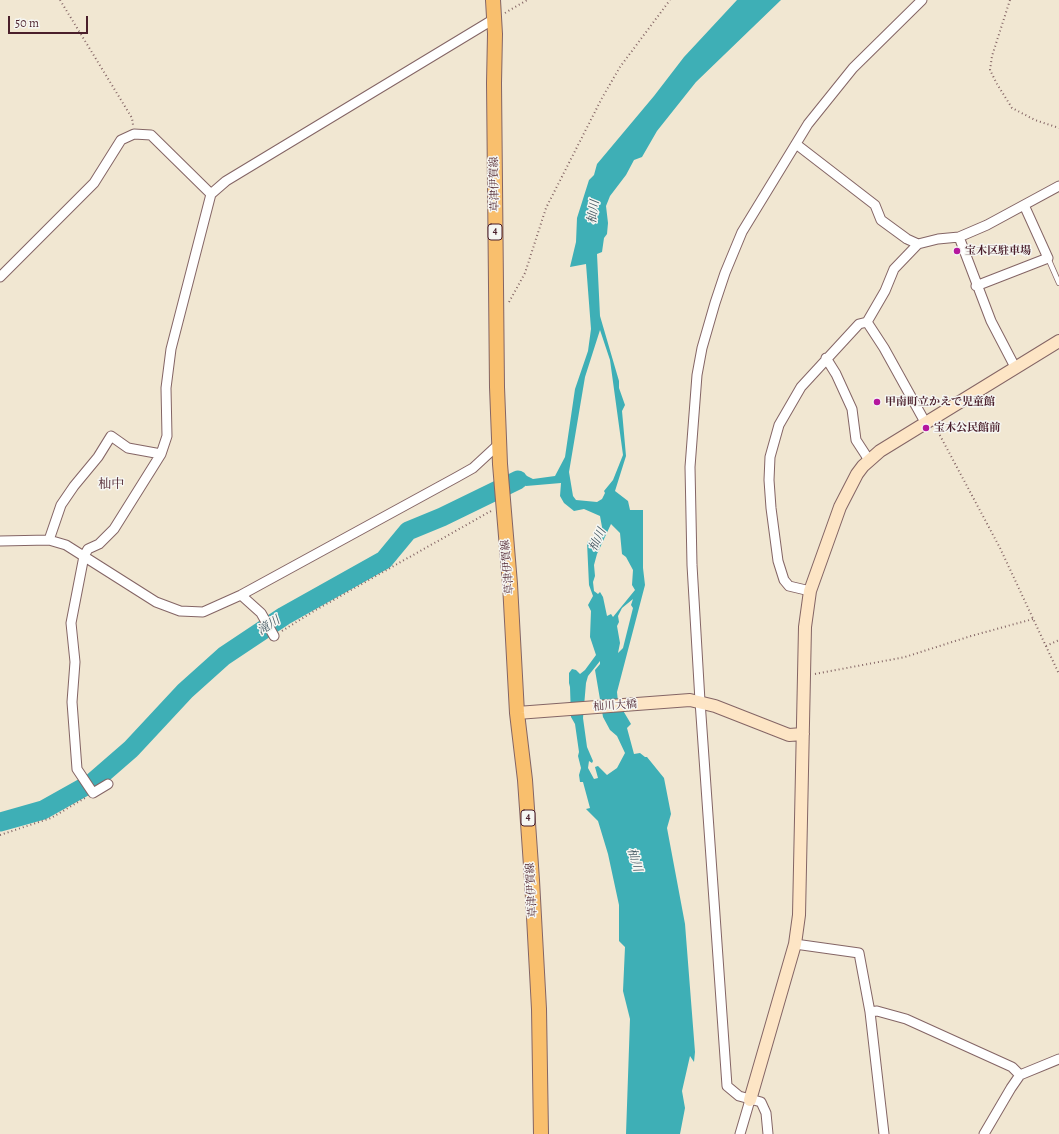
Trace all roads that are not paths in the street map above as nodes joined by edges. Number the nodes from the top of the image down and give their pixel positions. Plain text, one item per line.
1 (493, 0) edge
2 (922, 0) edge
3 (494, 19) junction
4 (796, 144) junction
5 (1059, 186) edge
6 (211, 194) junction
7 (1024, 205) junction
8 (959, 237) junction
9 (918, 244) junction
10 (1048, 258) junction
11 (0, 277) edge
12 (1059, 283) edge
13 (976, 286) junction
14 (867, 322) junction
15 (1059, 341) edge
16 (826, 358) junction
17 (1015, 367) junction
18 (928, 420) junction
19 (500, 443) junction
20 (161, 454) junction
21 (869, 460) junction
22 (48, 540) junction
23 (0, 541) edge
24 (84, 556) junction
25 (810, 591) junction
26 (241, 595) junction
27 (273, 634) road end
28 (695, 700) junction
29 (517, 713) junction
30 (803, 734) junction
31 (108, 784) dead end
32 (795, 944) junction
33 (870, 1012) junction
34 (1059, 1059) edge
35 (1020, 1075) junction
36 (750, 1100) junction
37 (541, 1134) edge
38 (740, 1134) edge
39 (768, 1134) edge
40 (884, 1134) edge
41 (984, 1134) edge

1 - 3 main road, 草津伊賀線 / 4
2 - 4 street
3 - 6 street
3 - 19 main road, 草津伊賀線 / 4
4 - 9 street
4 - 28 street
5 - 7 street
6 - 11 street
6 - 20 street
7 - 8 street
7 - 10 street
8 - 9 street
8 - 13 street
9 - 14 street
10 - 12 lane
10 - 13 street
13 - 17 street
14 - 16 street
14 - 18 street
15 - 17 street
16 - 21 street
16 - 25 street
17 - 18 street
18 - 21 street
19 - 26 street
19 - 29 main road, 草津伊賀線 / 4
20 - 22 street
20 - 24 street
21 - 25 street
22 - 23 street
22 - 24 street
24 - 26 street
24 - 31 street
25 - 30 street
26 - 27 street
28 - 29 street, 杣川大橋
28 - 30 street
28 - 36 street
29 - 37 main road, 草津伊賀線 / 4
30 - 32 street
32 - 33 street
32 - 36 street
33 - 35 street
33 - 40 street
34 - 35 street
35 - 41 street
36 - 38 street
36 - 39 street

